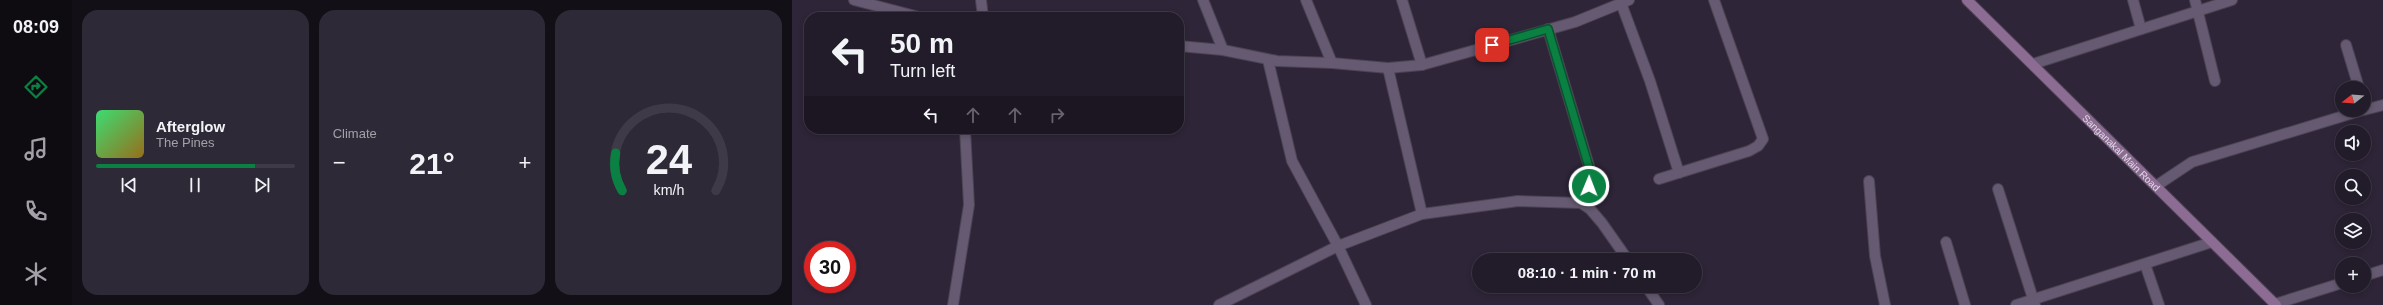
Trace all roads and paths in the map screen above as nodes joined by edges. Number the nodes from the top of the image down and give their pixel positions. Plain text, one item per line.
1 (854, 0) edge
2 (981, 0) edge
3 (1204, 0) edge
4 (1306, 0) edge
5 (1402, 0) edge
6 (1714, 0) edge
7 (1967, 0) edge
8 (2133, 0) edge
9 (2195, 0) edge
10 (2232, 0) edge
11 (1625, 2) edge
12 (2198, 11) junction
13 (900, 12) edge
14 (982, 12) edge
15 (1548, 29) junction
16 (2141, 30) junction
17 (2346, 45) dead end
18 (1184, 46) edge
19 (1223, 50) junction
20 (1268, 60) junction
21 (1332, 63) junction
22 (2033, 64) junction
23 (1422, 65) junction
24 (1388, 68) junction
25 (2215, 81) dead end
26 (2357, 81) edge
27 (2383, 104) edge
28 (2371, 107) edge
29 (2338, 117) edge
30 (965, 134) edge
31 (1679, 173) junction
32 (1659, 179) dead end
33 (1869, 181) dead end
34 (2156, 186) junction
35 (1998, 189) dead end
36 (1581, 203) junction
37 (1422, 214) junction
38 (1946, 242) dead end
39 (2212, 242) junction
40 (1338, 246) junction
41 (1623, 253) edge
42 (2145, 264) junction
43 (2383, 270) edge
44 (2371, 274) edge
45 (2335, 285) edge
46 (1651, 293) edge
47 (2035, 302) edge
48 (2275, 304) edge
49 (953, 305) edge
50 (1219, 305) edge
51 (1366, 305) edge
52 (1659, 305) edge
53 (1885, 305) edge
54 (1965, 305) edge
55 (2016, 305) edge
56 (2159, 305) edge

1 - 13 street
2 - 14 street
3 - 19 street
4 - 21 street
5 - 23 street
6 - 31 street
7 - 22 street, Sanganakal Main Road
8 - 16 street
9 - 12 street
10 - 12 street
11 - 15 street
11 - 31 street
12 - 16 street
12 - 25 street
15 - 23 street
15 - 36 street
16 - 22 street
17 - 26 street
18 - 19 street
19 - 20 street
20 - 21 street
20 - 40 street
21 - 24 street
22 - 34 street, Sanganakal Main Road
23 - 24 street
24 - 37 street
27 - 28 street
29 - 34 street
30 - 49 street
31 - 32 street
33 - 53 street
34 - 39 street, Sanganakal Main Road
35 - 47 street
36 - 37 street
36 - 41 street
37 - 40 street
38 - 54 street
39 - 42 street
39 - 48 street, Sanganakal Main Road
40 - 50 street
40 - 51 street
42 - 47 street
42 - 56 street
43 - 44 street
45 - 48 street
46 - 52 street
47 - 55 street

